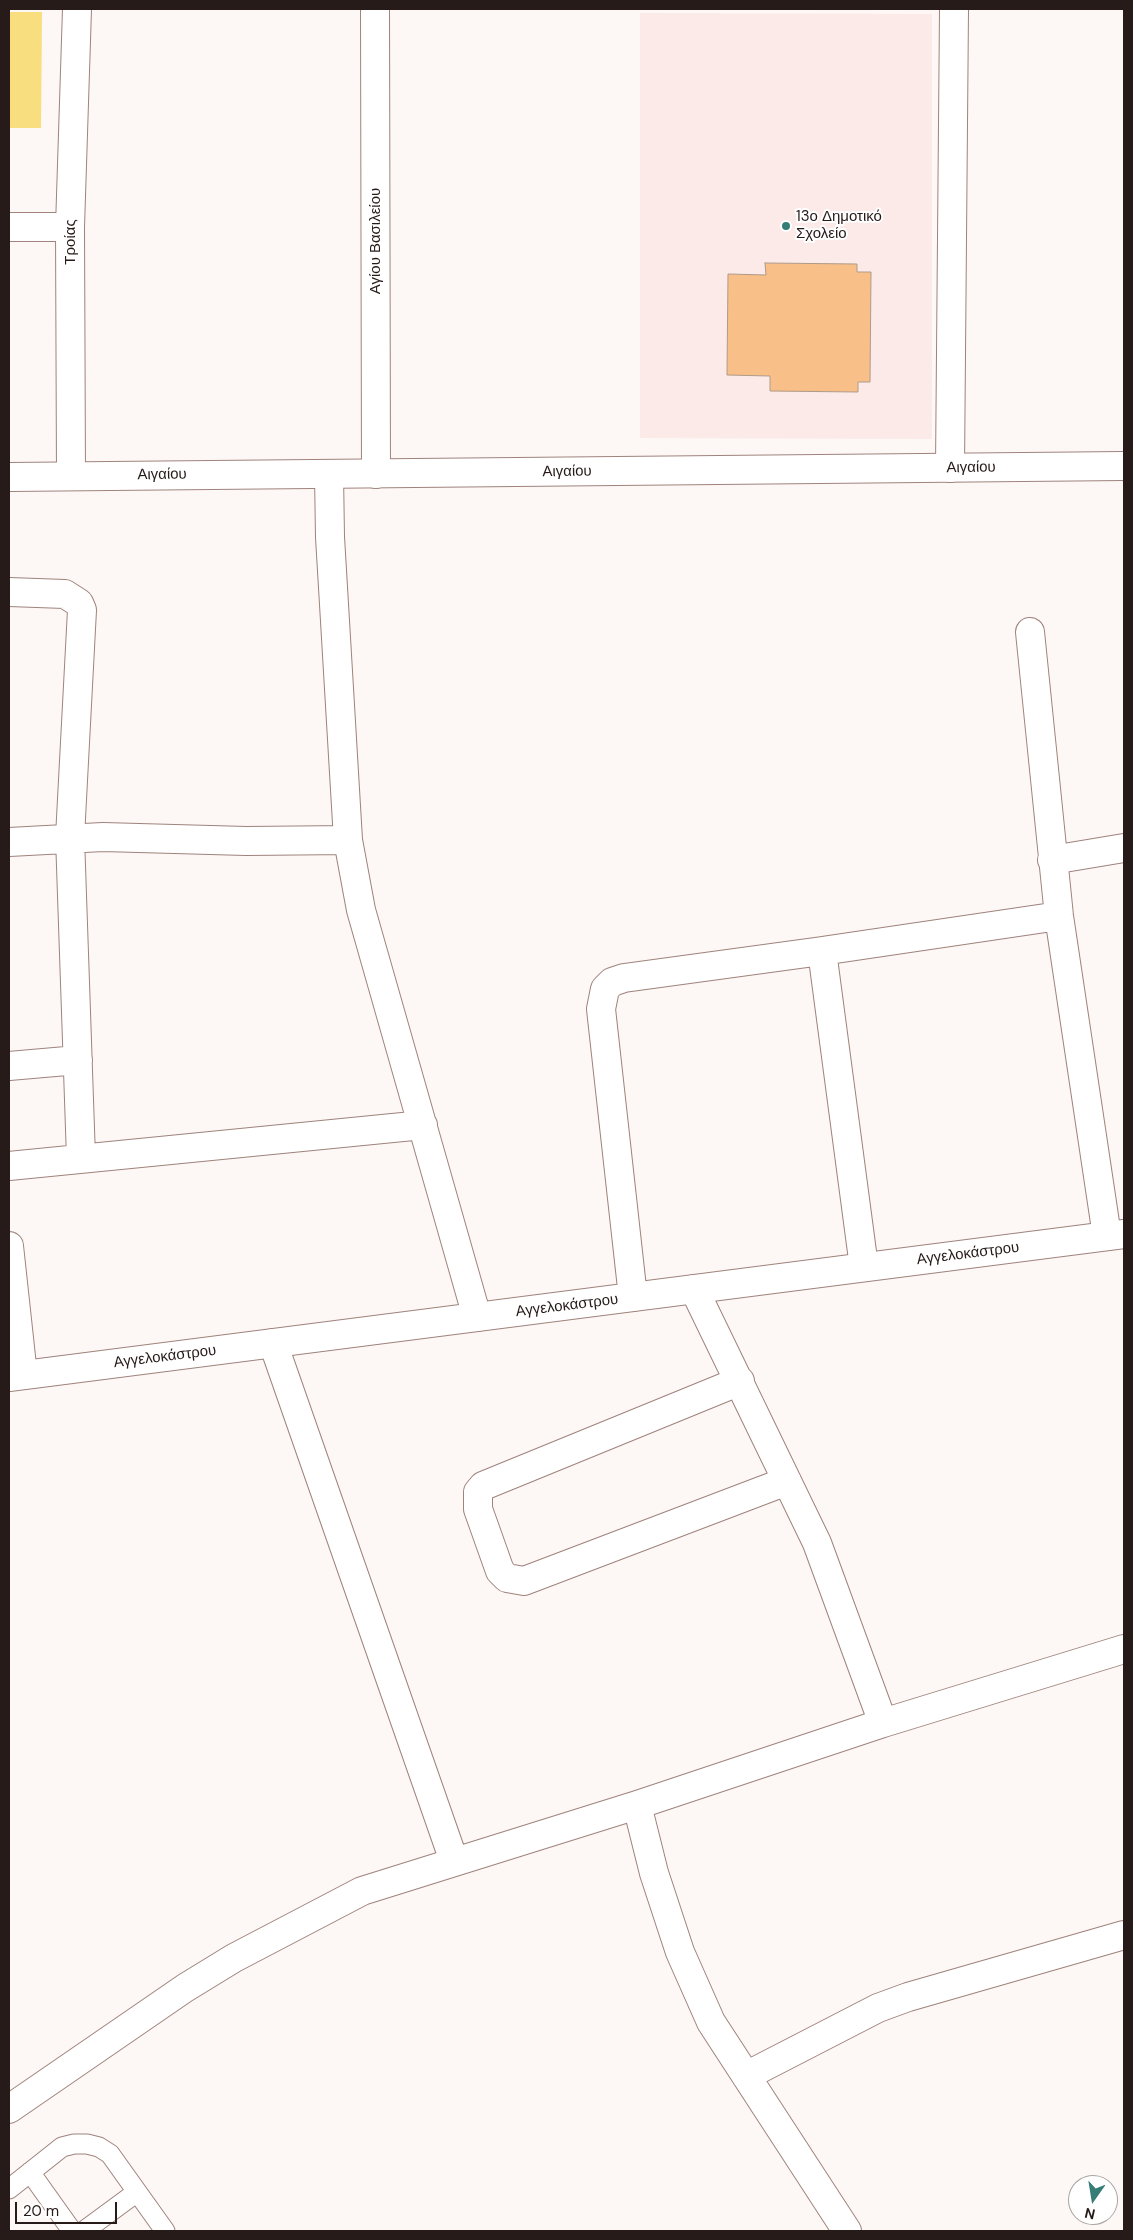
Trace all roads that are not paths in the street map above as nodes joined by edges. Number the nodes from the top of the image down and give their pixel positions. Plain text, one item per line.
1 (77, 9) edge
2 (375, 9) edge
3 (954, 9) edge
4 (9, 227) edge
5 (70, 227) junction
6 (1124, 466) edge
7 (950, 468) junction
8 (329, 474) junction
9 (376, 474) junction
10 (71, 476) junction
11 (9, 477) edge
12 (9, 592) edge
13 (1030, 632) dead end
14 (70, 837) junction
15 (348, 840) junction
16 (9, 842) edge
17 (1124, 848) edge
18 (1052, 860) junction
19 (1059, 916) junction
20 (822, 951) junction
21 (78, 1060) junction
22 (9, 1066) edge
23 (423, 1125) junction
24 (81, 1158) junction
25 (9, 1166) edge
26 (1116, 1235) edge
27 (9, 1246) edge
28 (864, 1267) junction
29 (694, 1289) junction
30 (633, 1297) junction
31 (477, 1317) junction
32 (274, 1343) junction
33 (16, 1376) edge
34 (740, 1381) junction
35 (787, 1481) junction
36 (1124, 1649) edge
37 (883, 1723) junction
38 (638, 1805) junction
39 (454, 1861) junction
40 (1124, 1935) edge
41 (746, 2076) junction
42 (9, 2109) edge
43 (30, 2172) junction
44 (9, 2189) edge
45 (137, 2192) junction
46 (72, 2231) edge
47 (84, 2231) edge
48 (165, 2231) edge
49 (847, 2231) edge

1 - 5 street, Τροίας
2 - 9 street, Αγίου Βασιλείου
3 - 7 street
4 - 5 street
5 - 10 street, Τροίας
6 - 7 street, Αιγαίου
7 - 9 street, Αιγαίου
8 - 9 street, Αιγαίου
8 - 10 street, Αιγαίου
8 - 15 street
10 - 11 street, Αιγαίου
12 - 14 street
13 - 18 street
14 - 15 street
14 - 16 street
14 - 21 street
15 - 23 street
17 - 18 street
18 - 19 street
19 - 20 street
19 - 26 street
20 - 28 street
20 - 30 street
21 - 22 street
21 - 24 street
23 - 24 street
23 - 31 street
24 - 25 street
26 - 28 street, Αγγελοκάστρου
27 - 33 street
28 - 29 street, Αγγελοκάστρου
29 - 30 street, Αγγελοκάστρου
29 - 34 street
30 - 31 street, Αγγελοκάστρου
31 - 32 street, Αγγελοκάστρου
32 - 33 street, Αγγελοκάστρου
32 - 39 street
34 - 35 street
34 - 35 street
35 - 37 street
36 - 37 street
37 - 38 street
38 - 39 street
38 - 41 street
39 - 42 street
40 - 41 street
41 - 49 street
43 - 44 lane
43 - 45 lane
43 - 46 lane
45 - 47 lane
45 - 48 lane

